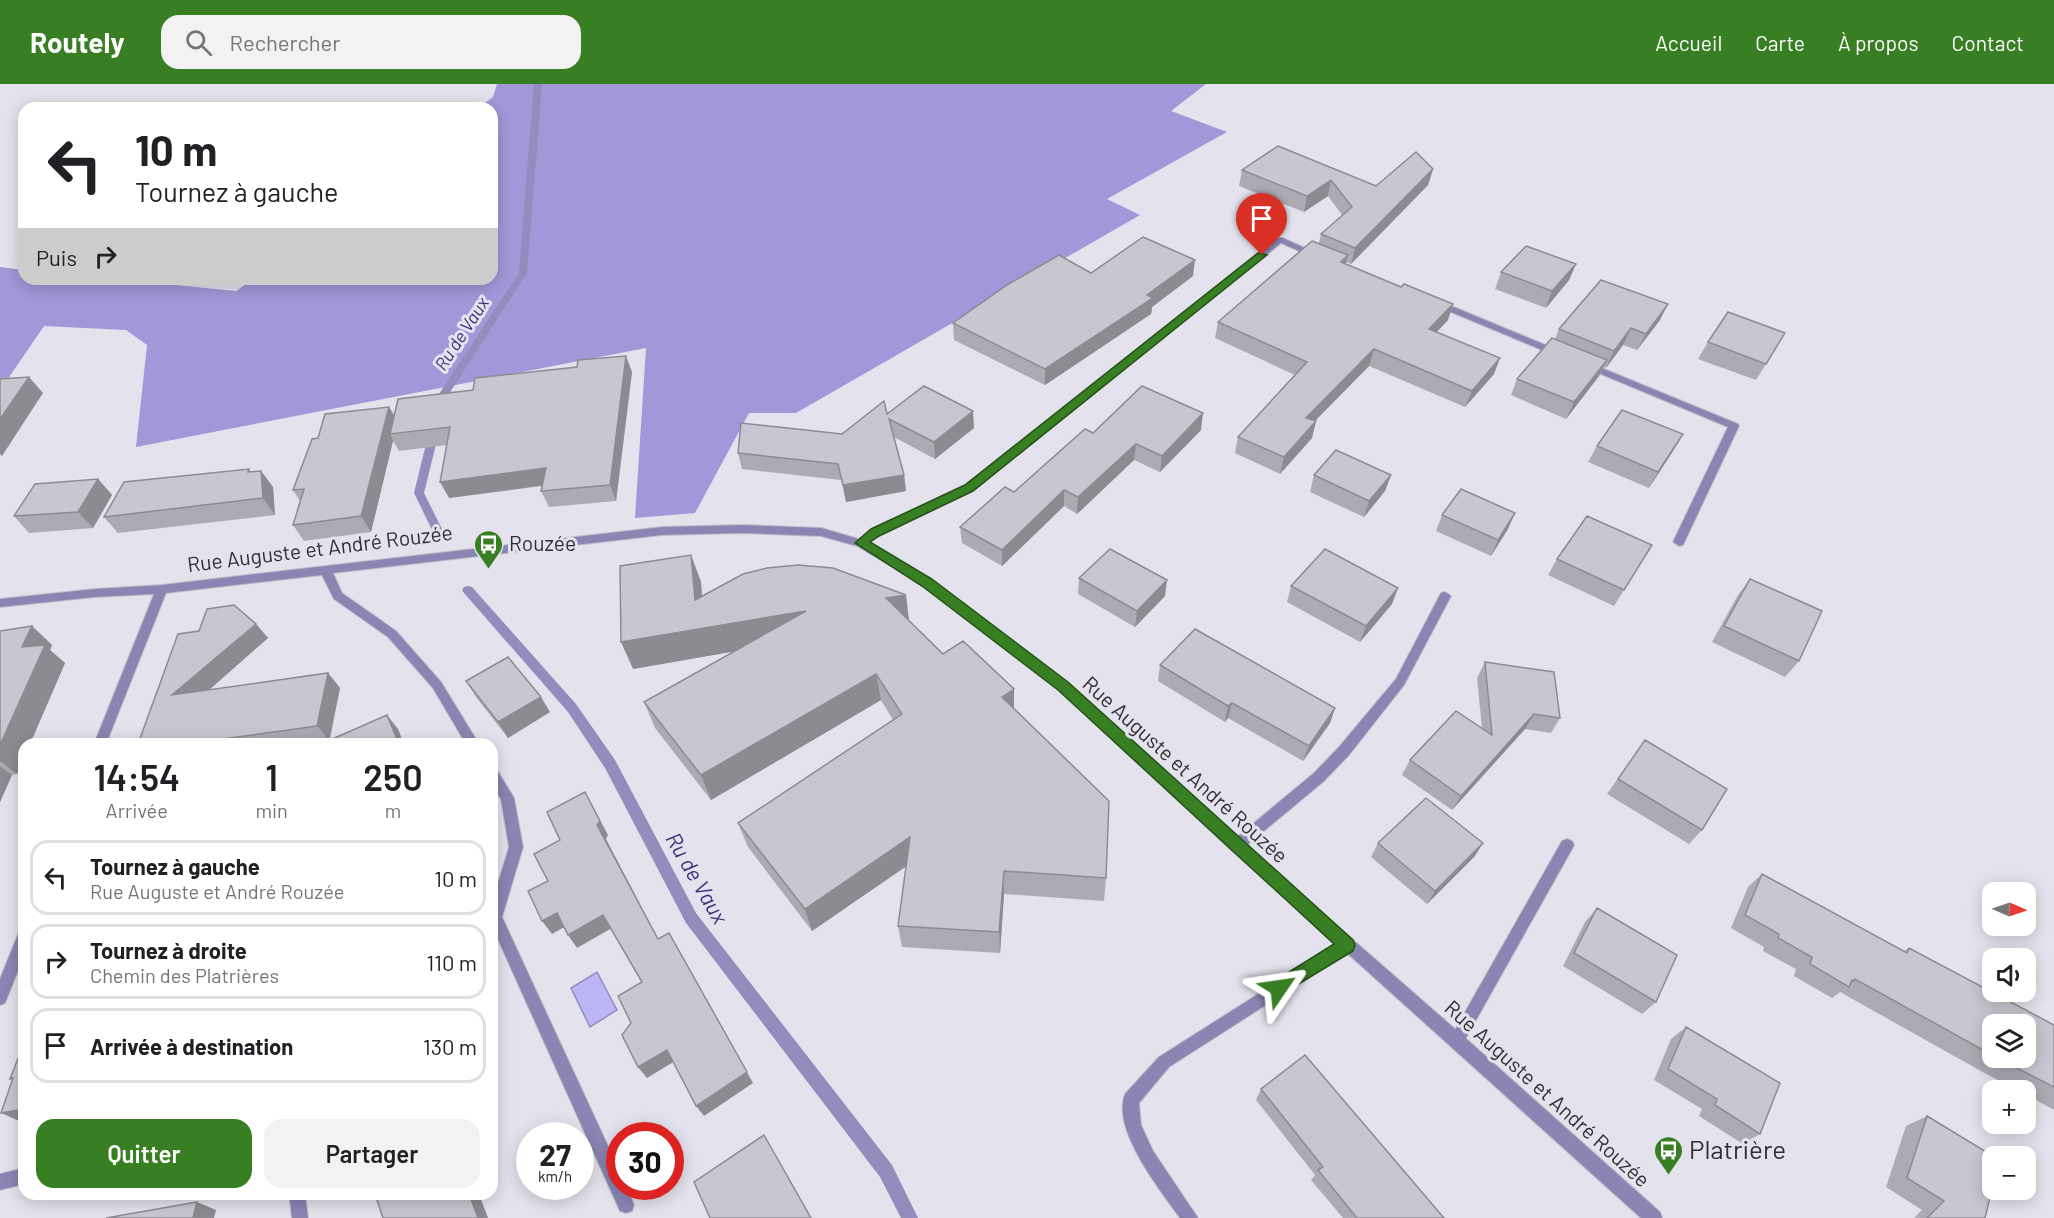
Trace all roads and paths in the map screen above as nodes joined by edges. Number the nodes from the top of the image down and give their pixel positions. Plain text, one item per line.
1 (1333, 262) edge
2 (1428, 300) edge
3 (1570, 358) edge
4 (1581, 363) edge
5 (1679, 542) dead end
6 (861, 543) junction
7 (326, 570) junction
8 (162, 589) junction
9 (1445, 596) dead end
10 (0, 603) edge
11 (102, 738) edge
12 (469, 738) edge
13 (498, 784) edge
14 (1567, 845) dead end
15 (1236, 846) junction
16 (498, 907) edge
17 (498, 924) edge
18 (1347, 945) junction
19 (18, 952) edge
20 (0, 998) edge
21 (1458, 1040) junction
22 (18, 1178) edge
23 (0, 1182) edge
24 (298, 1200) edge
25 (626, 1205) dead end
26 (300, 1218) edge
27 (1190, 1218) edge
28 (1654, 1218) edge

1 - 6 street
2 - 3 street
4 - 5 street
6 - 7 street, Rue Auguste et André Rouzée
6 - 15 street, Rue Auguste et André Rouzée
7 - 8 street, Rue Auguste et André Rouzée
7 - 12 street
8 - 10 street, Rue Auguste et André Rouzée
8 - 11 street
9 - 15 street
13 - 16 street
14 - 21 street
15 - 18 street, Rue Auguste et André Rouzée
17 - 25 street
18 - 21 street, Rue Auguste et André Rouzée
18 - 27 street
19 - 20 street
21 - 28 street, Rue Auguste et André Rouzée
22 - 23 street
24 - 26 street

